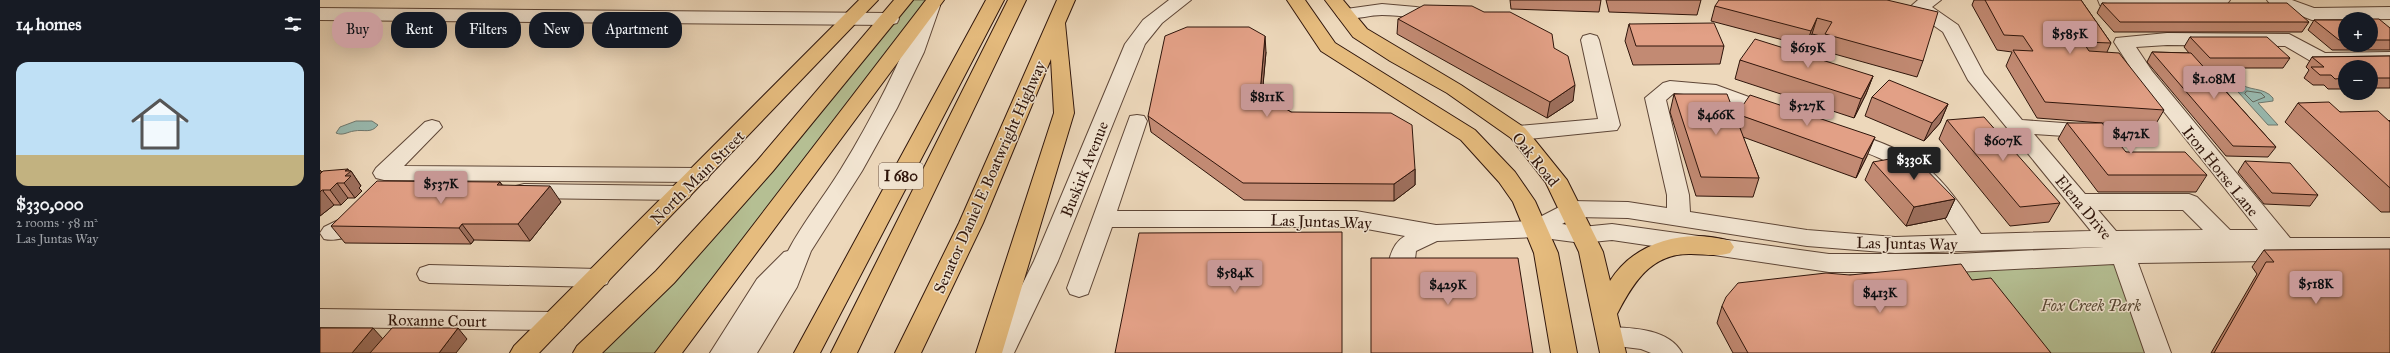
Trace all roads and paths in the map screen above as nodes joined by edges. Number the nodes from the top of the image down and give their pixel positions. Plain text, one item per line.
1 (668, 0) edge
2 (869, 0) edge
3 (904, 0) edge
4 (995, 0) edge
5 (1017, 0) edge
6 (1066, 0) edge
7 (1182, 0) edge
8 (1296, 0) edge
9 (2221, 0) edge
10 (2276, 0) edge
11 (2106, 1) edge
12 (933, 3) edge
13 (1918, 5) edge
14 (1339, 7) edge
15 (656, 12) edge
16 (320, 14) edge
17 (592, 16) edge
18 (682, 16) edge
19 (2386, 17) edge
20 (853, 18) junction
21 (890, 19) junction
22 (1058, 21) junction
23 (1459, 21) edge
24 (1590, 40) dead end
25 (2390, 58) edge
26 (1790, 118) edge
27 (1137, 121) dead end
28 (2017, 126) junction
29 (432, 127) dead end
30 (1826, 131) edge
31 (2111, 132) edge
32 (1518, 133) junction
33 (699, 175) junction
34 (681, 193) junction
35 (2080, 202) junction
36 (1570, 209) junction
37 (1679, 217) junction
38 (1302, 218) junction
39 (1104, 219) junction
40 (1536, 229) junction
41 (1436, 232) junction
42 (332, 233) edge
43 (1582, 236) junction
44 (2224, 238) junction
45 (1299, 241) edge
46 (1975, 244) junction
47 (2284, 246) junction
48 (2390, 246) edge
49 (1722, 247) junction
50 (2117, 247) junction
51 (800, 250) junction
52 (429, 274) dead end
53 (1401, 275) edge
54 (598, 278) junction
55 (1079, 288) dead end
56 (1605, 313) junction
57 (320, 318) edge
58 (554, 321) junction
59 (1612, 345) edge
60 (523, 353) edge
61 (586, 353) edge
62 (668, 353) edge
63 (722, 353) edge
64 (744, 353) edge
65 (807, 353) edge
66 (844, 353) edge
67 (908, 353) edge
68 (989, 353) edge
69 (1002, 353) edge
70 (1564, 353) edge
71 (1669, 353) edge
72 (2158, 353) edge

1 - 15 street
2 - 20 main road, North Main Street
3 - 21 main road
4 - 65 main road, I 680
5 - 66 main road, I 680
6 - 22 main road, Senator Daniel E Boatwright Highway
7 - 69 street, Buskirk Avenue
8 - 40 main road, Oak Road
9 - 11 street
10 - 19 street
12 - 51 street
12 - 62 main road
13 - 28 street, Elena Drive
14 - 23 street
14 - 32 main road, Oak Road
16 - 17 street
18 - 20 street
20 - 21 street
20 - 33 main road, North Main Street
21 - 61 main road
22 - 67 main road, Senator Daniel E Boatwright Highway
22 - 68 main road
24 - 32 street
25 - 47 street, Iron Horse Lane
26 - 37 street
27 - 39 street
28 - 31 street
28 - 35 street, Elena Drive
29 - 33 street
30 - 46 street
32 - 36 main road, Oak Road
33 - 34 main road, North Main Street
34 - 42 street
34 - 54 main road, North Main Street
35 - 44 street
35 - 50 street, Elena Drive
36 - 37 street, Las Juntas Way
36 - 40 street, Las Juntas Way
36 - 43 main road, Oak Road
37 - 46 street, Las Juntas Way
38 - 39 street, Las Juntas Way
38 - 41 street, Las Juntas Way
38 - 45 street
39 - 55 street
40 - 41 street, Las Juntas Way
40 - 43 street, Las Juntas Way
40 - 70 main road, Oak Road
41 - 53 street
43 - 49 street, Las Juntas Way
43 - 56 main road, Oak Road
44 - 47 street, Las Juntas Way
44 - 50 street, Las Juntas Way
46 - 50 street, Las Juntas Way
47 - 48 street, Las Juntas Way
47 - 50 street, Las Juntas Way
49 - 50 street, Las Juntas Way
49 - 56 main road
50 - 72 street
51 - 63 street
51 - 64 street
52 - 54 street
54 - 58 main road, North Main Street
56 - 59 main road, Oak Road
57 - 58 street, Roxanne Court
58 - 60 main road, North Main Street
59 - 71 street

